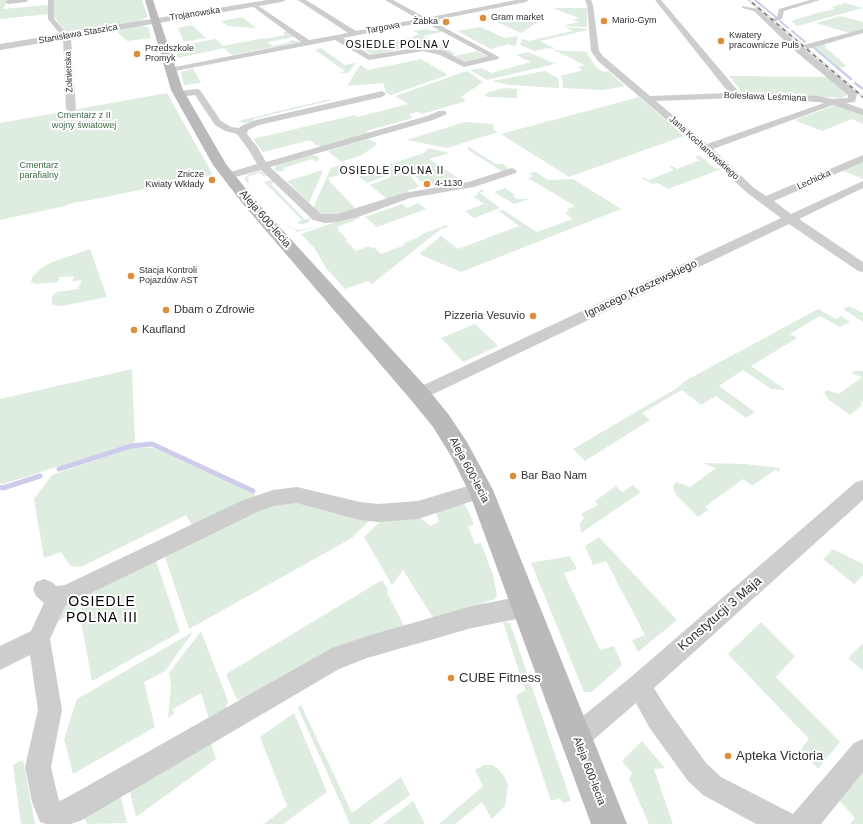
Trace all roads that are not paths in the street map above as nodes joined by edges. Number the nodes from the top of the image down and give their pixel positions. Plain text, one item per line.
1 (26, 0) edge
2 (50, 0) edge
3 (149, 0) edge
4 (282, 0) edge
5 (301, 0) edge
6 (388, 0) edge
7 (526, 0) edge
8 (588, 0) edge
9 (658, 0) edge
10 (817, 0) edge
11 (8, 2) dead end
12 (483, 3) dead end
13 (254, 5) junction
14 (492, 7) junction
15 (744, 7) dead end
16 (425, 20) junction
17 (156, 21) junction
18 (769, 21) junction
19 (863, 31) edge
20 (355, 34) junction
21 (66, 36) junction
22 (336, 37) junction
23 (308, 43) junction
24 (0, 47) edge
25 (798, 48) junction
26 (170, 70) junction
27 (179, 94) junction
28 (382, 94) dead end
29 (736, 94) junction
30 (649, 99) junction
31 (852, 100) junction
32 (832, 102) junction
33 (71, 109) dead end
34 (863, 111) edge
35 (442, 113) dead end
36 (242, 132) junction
37 (706, 148) junction
38 (863, 158) edge
39 (263, 166) junction
40 (512, 171) dead end
41 (228, 176) junction
42 (863, 184) edge
43 (765, 201) junction
44 (789, 218) junction
45 (863, 268) edge
46 (419, 394) junction
47 (863, 488) edge
48 (481, 490) junction
49 (527, 606) junction
50 (40, 639) junction
51 (0, 658) edge
52 (639, 685) junction
53 (576, 738) junction
54 (863, 752) edge
55 (609, 824) edge
56 (784, 824) edge
57 (803, 824) edge

1 - 11 street
2 - 21 street
3 - 17 main road, Aleja 600-lecia
4 - 13 street, Trojanowska
5 - 20 street
6 - 16 street
7 - 14 street, Targowa
8 - 30 street, Jana Kochanowskiego
9 - 29 street
10 - 18 street
12 - 14 street
13 - 17 street, Trojanowska
13 - 23 street
14 - 16 street, Targowa
15 - 18 street
16 - 20 street, Targowa
16 - 22 street
17 - 21 street, Stanisława Staszica
17 - 26 main road, Aleja 600-lecia
18 - 25 street
19 - 25 street
20 - 22 street, Targowa
21 - 24 street, Stanisława Staszica
21 - 33 street, Żołnierska
22 - 23 street, Targowa
23 - 26 street, Targowa
25 - 31 street
26 - 27 main road, Aleja 600-lecia
27 - 36 street
27 - 41 main road, Aleja 600-lecia
28 - 36 street
29 - 30 street, Bolesława Leśmiana
29 - 32 street, Bolesława Leśmiana
30 - 37 street, Jana Kochanowskiego
31 - 32 street
31 - 34 street
32 - 34 street
32 - 37 street
35 - 39 street, Aleja 600-lecia
36 - 39 street
37 - 43 street, Jana Kochanowskiego
38 - 43 street, Lechicka
39 - 40 street
39 - 41 street, Aleja 600-lecia
41 - 46 main road, Aleja 600-lecia
42 - 44 street, Ignacego Kraszewskiego
43 - 44 street, Jana Kochanowskiego
44 - 45 street, Jana Kochanowskiego
44 - 46 street, Ignacego Kraszewskiego
46 - 48 main road, Aleja 600-lecia
47 - 52 street, Konstytucji 3 Maja
48 - 49 main road, Aleja 600-lecia
48 - 50 street
49 - 50 street
49 - 53 main road, Aleja 600-lecia
50 - 51 street
52 - 53 street, Konstytucji 3 Maja
52 - 56 street
53 - 55 main road, Aleja 600-lecia
54 - 57 street

